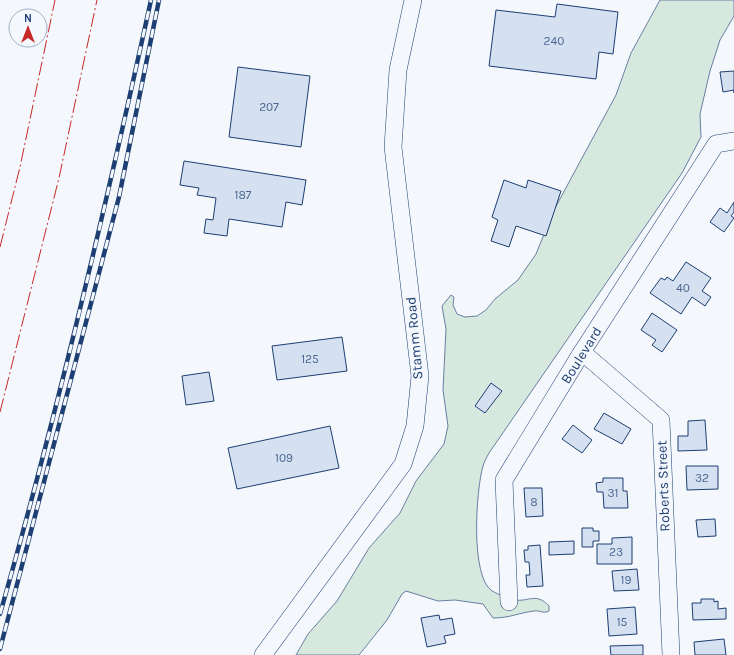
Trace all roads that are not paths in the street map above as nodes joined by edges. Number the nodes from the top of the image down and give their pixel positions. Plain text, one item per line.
1 (413, 0) edge
2 (734, 141) edge
3 (582, 352) junction
4 (509, 602) dead end
5 (263, 655) edge
6 (671, 655) edge

1 - 5 street, Stamm Road
2 - 3 street, Boulevard
3 - 4 street, Boulevard
3 - 6 street, Roberts Street

